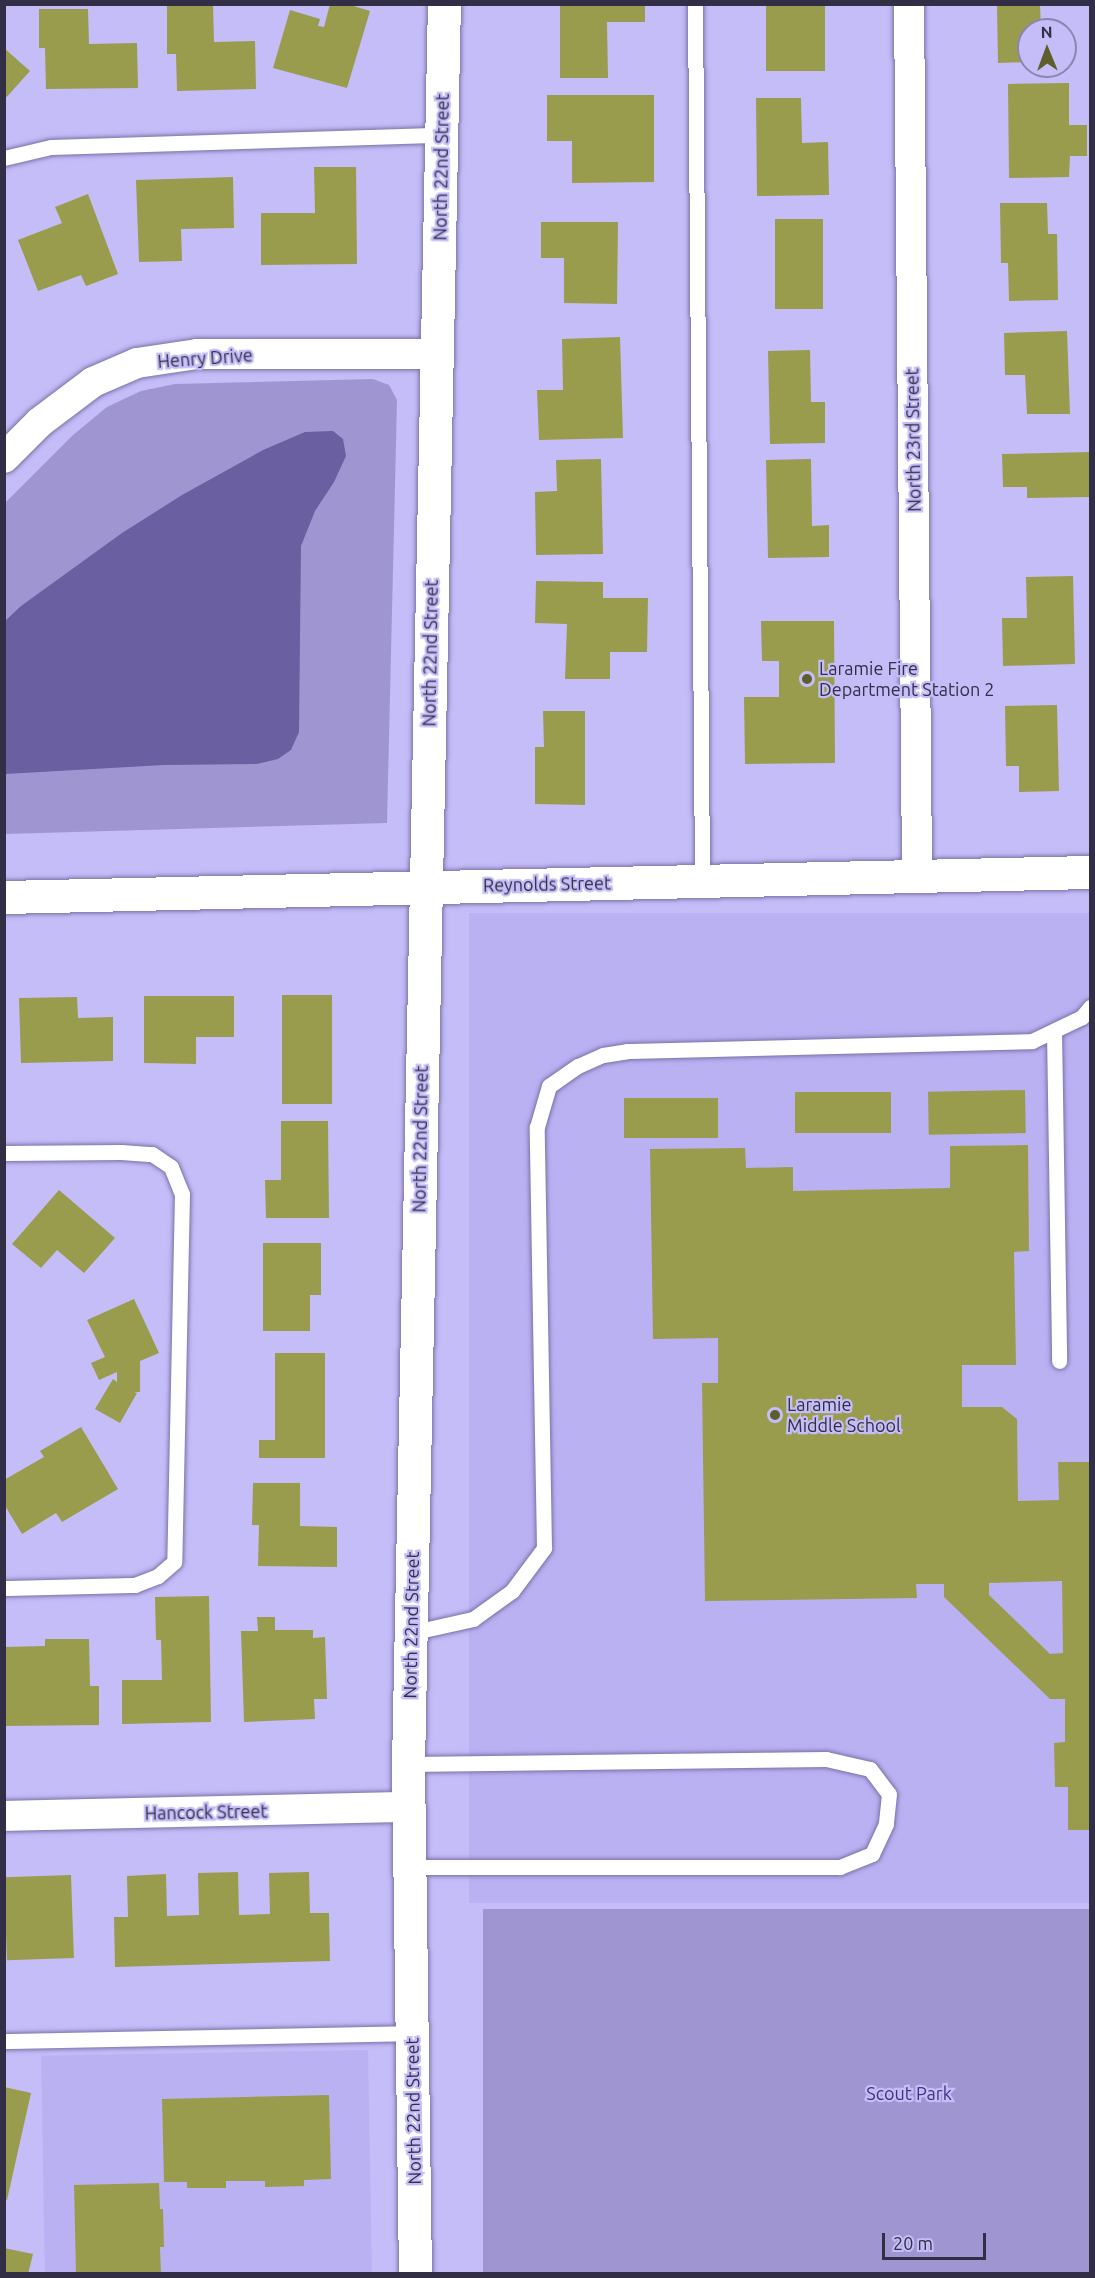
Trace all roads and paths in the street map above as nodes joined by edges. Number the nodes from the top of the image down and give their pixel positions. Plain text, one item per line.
1 (444, 4) edge
2 (695, 4) edge
3 (909, 4) edge
4 (441, 135) junction
5 (4, 158) edge
6 (437, 354) junction
7 (4, 458) edge
8 (1090, 872) edge
9 (916, 876) junction
10 (702, 881) junction
11 (426, 887) junction
12 (4, 897) edge
13 (1090, 1007) edge
14 (1054, 1031) junction
15 (4, 1153) edge
16 (1059, 1360) dead end
17 (4, 1588) edge
18 (410, 1633) junction
19 (408, 1764) junction
20 (408, 1806) junction
21 (4, 1816) edge
22 (409, 1867) junction
23 (412, 2033) junction
24 (4, 2041) edge
25 (415, 2274) edge

1 - 4 street, North 22nd Street
2 - 10 lane
3 - 9 street, North 23rd Street
4 - 5 lane
4 - 6 street, North 22nd Street
6 - 7 street, Henry Drive
6 - 11 street, North 22nd Street
8 - 9 street, Reynolds Street
9 - 10 street, Reynolds Street
10 - 11 street, Reynolds Street
11 - 12 street, Reynolds Street
11 - 18 street, North 22nd Street
13 - 14 lane
14 - 16 lane
14 - 18 lane
15 - 17 lane
18 - 19 street, North 22nd Street
19 - 20 street, North 22nd Street
19 - 22 lane
20 - 21 street, Hancock Street
20 - 22 street, North 22nd Street
22 - 23 street, North 22nd Street
23 - 24 lane
23 - 25 street, North 22nd Street

